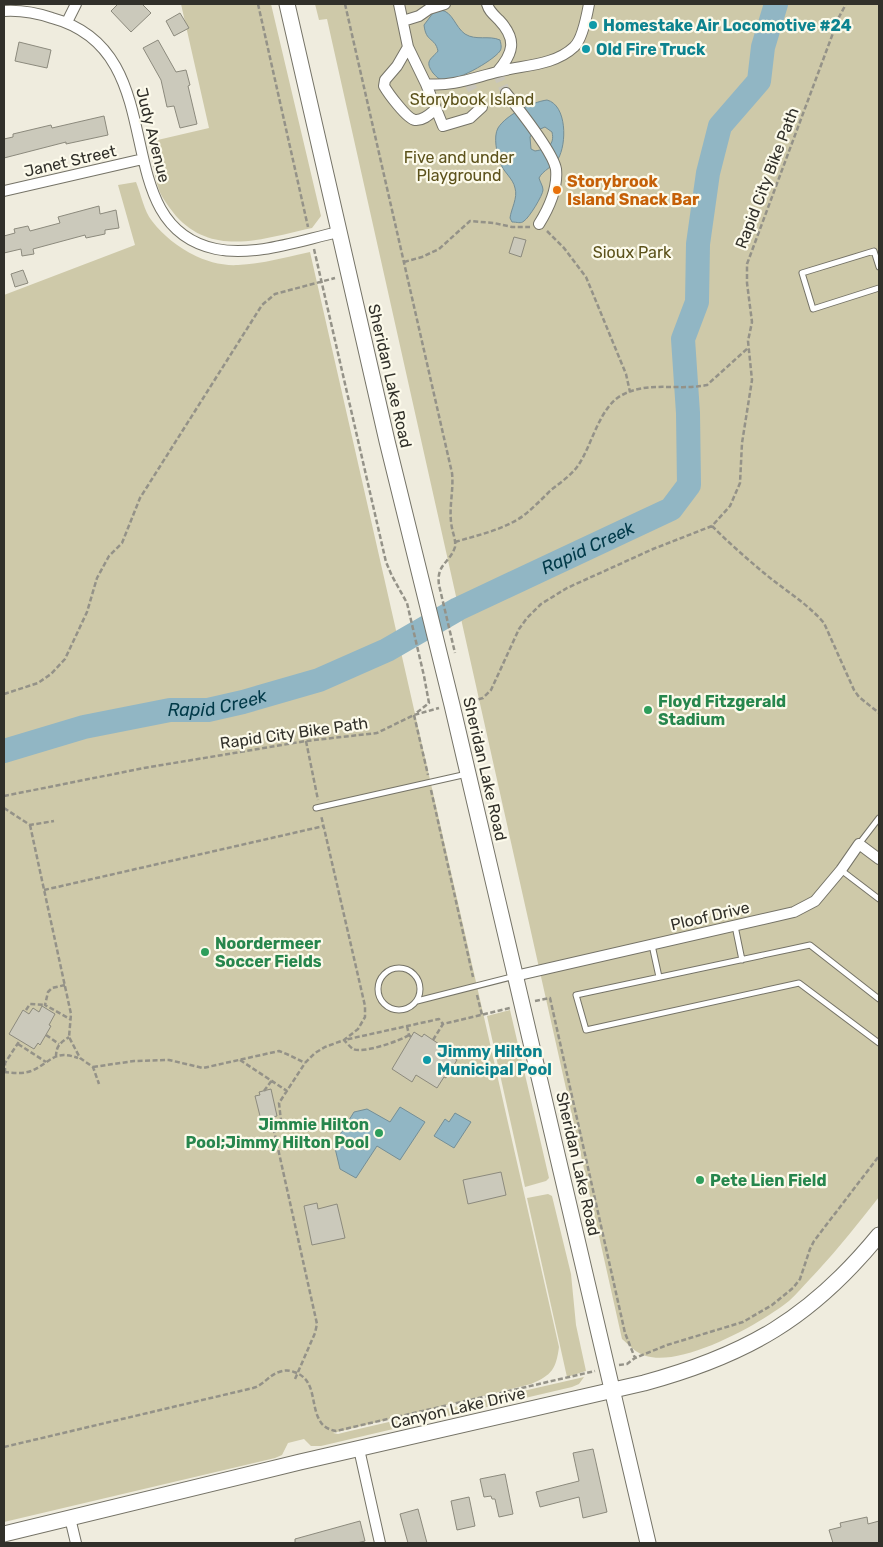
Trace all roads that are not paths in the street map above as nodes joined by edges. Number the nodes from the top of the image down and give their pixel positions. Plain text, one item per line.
1 (76, 4) edge
2 (287, 4) edge
3 (399, 4) edge
4 (445, 4) edge
5 (487, 4) edge
6 (589, 4) edge
7 (4, 11) edge
8 (403, 21) junction
9 (68, 22) junction
10 (408, 47) junction
11 (498, 72) junction
12 (426, 84) junction
13 (506, 93) tunnel mouth
14 (482, 107) dead end
15 (436, 110) junction
16 (144, 159) junction
17 (4, 191) edge
18 (539, 224) road end
19 (339, 232) junction
20 (879, 267) edge
21 (879, 288) edge
22 (468, 774) junction
23 (318, 808) road end
24 (879, 818) edge
25 (859, 844) junction
26 (879, 859) edge
27 (841, 870) junction
28 (879, 899) edge
29 (735, 926) junction
30 (652, 945) junction
31 (742, 960) junction
32 (515, 976) junction
33 (659, 977) junction
34 (879, 999) edge
35 (417, 1001) junction
36 (879, 1043) edge
37 (879, 1235) edge
38 (613, 1390) junction
39 (359, 1449) junction
40 (70, 1518) junction
41 (4, 1534) edge
42 (76, 1543) edge
43 (380, 1543) edge
44 (648, 1543) edge

1 - 9 street
2 - 19 street, Sheridan Lake Road
3 - 8 street
4 - 8 street
5 - 11 street
6 - 11 street
7 - 9 street, Judy Avenue
8 - 10 street
9 - 16 street, Judy Avenue
10 - 12 street
10 - 15 street
11 - 12 street
12 - 15 street
13 - 18 street
14 - 15 street
16 - 17 street, Janet Street
16 - 19 street, Judy Avenue
19 - 22 street, Sheridan Lake Road
20 - 21 lane
22 - 23 lane
22 - 32 street, Sheridan Lake Road
24 - 25 lane
25 - 26 street
25 - 27 street, Ploof Drive
27 - 28 lane
27 - 29 street, Ploof Drive
29 - 30 street, Ploof Drive
29 - 31 lane
30 - 32 street, Ploof Drive
30 - 33 lane
31 - 33 lane
31 - 34 lane
32 - 35 lane
32 - 38 street, Sheridan Lake Road
33 - 36 lane
35 - 35 lane
37 - 38 street, Canyon Lake Drive
38 - 39 street, Canyon Lake Drive
38 - 44 street, Sheridan Lake Road
39 - 40 street, Canyon Lake Drive
39 - 43 street
40 - 41 street, Canyon Lake Drive
40 - 42 street

